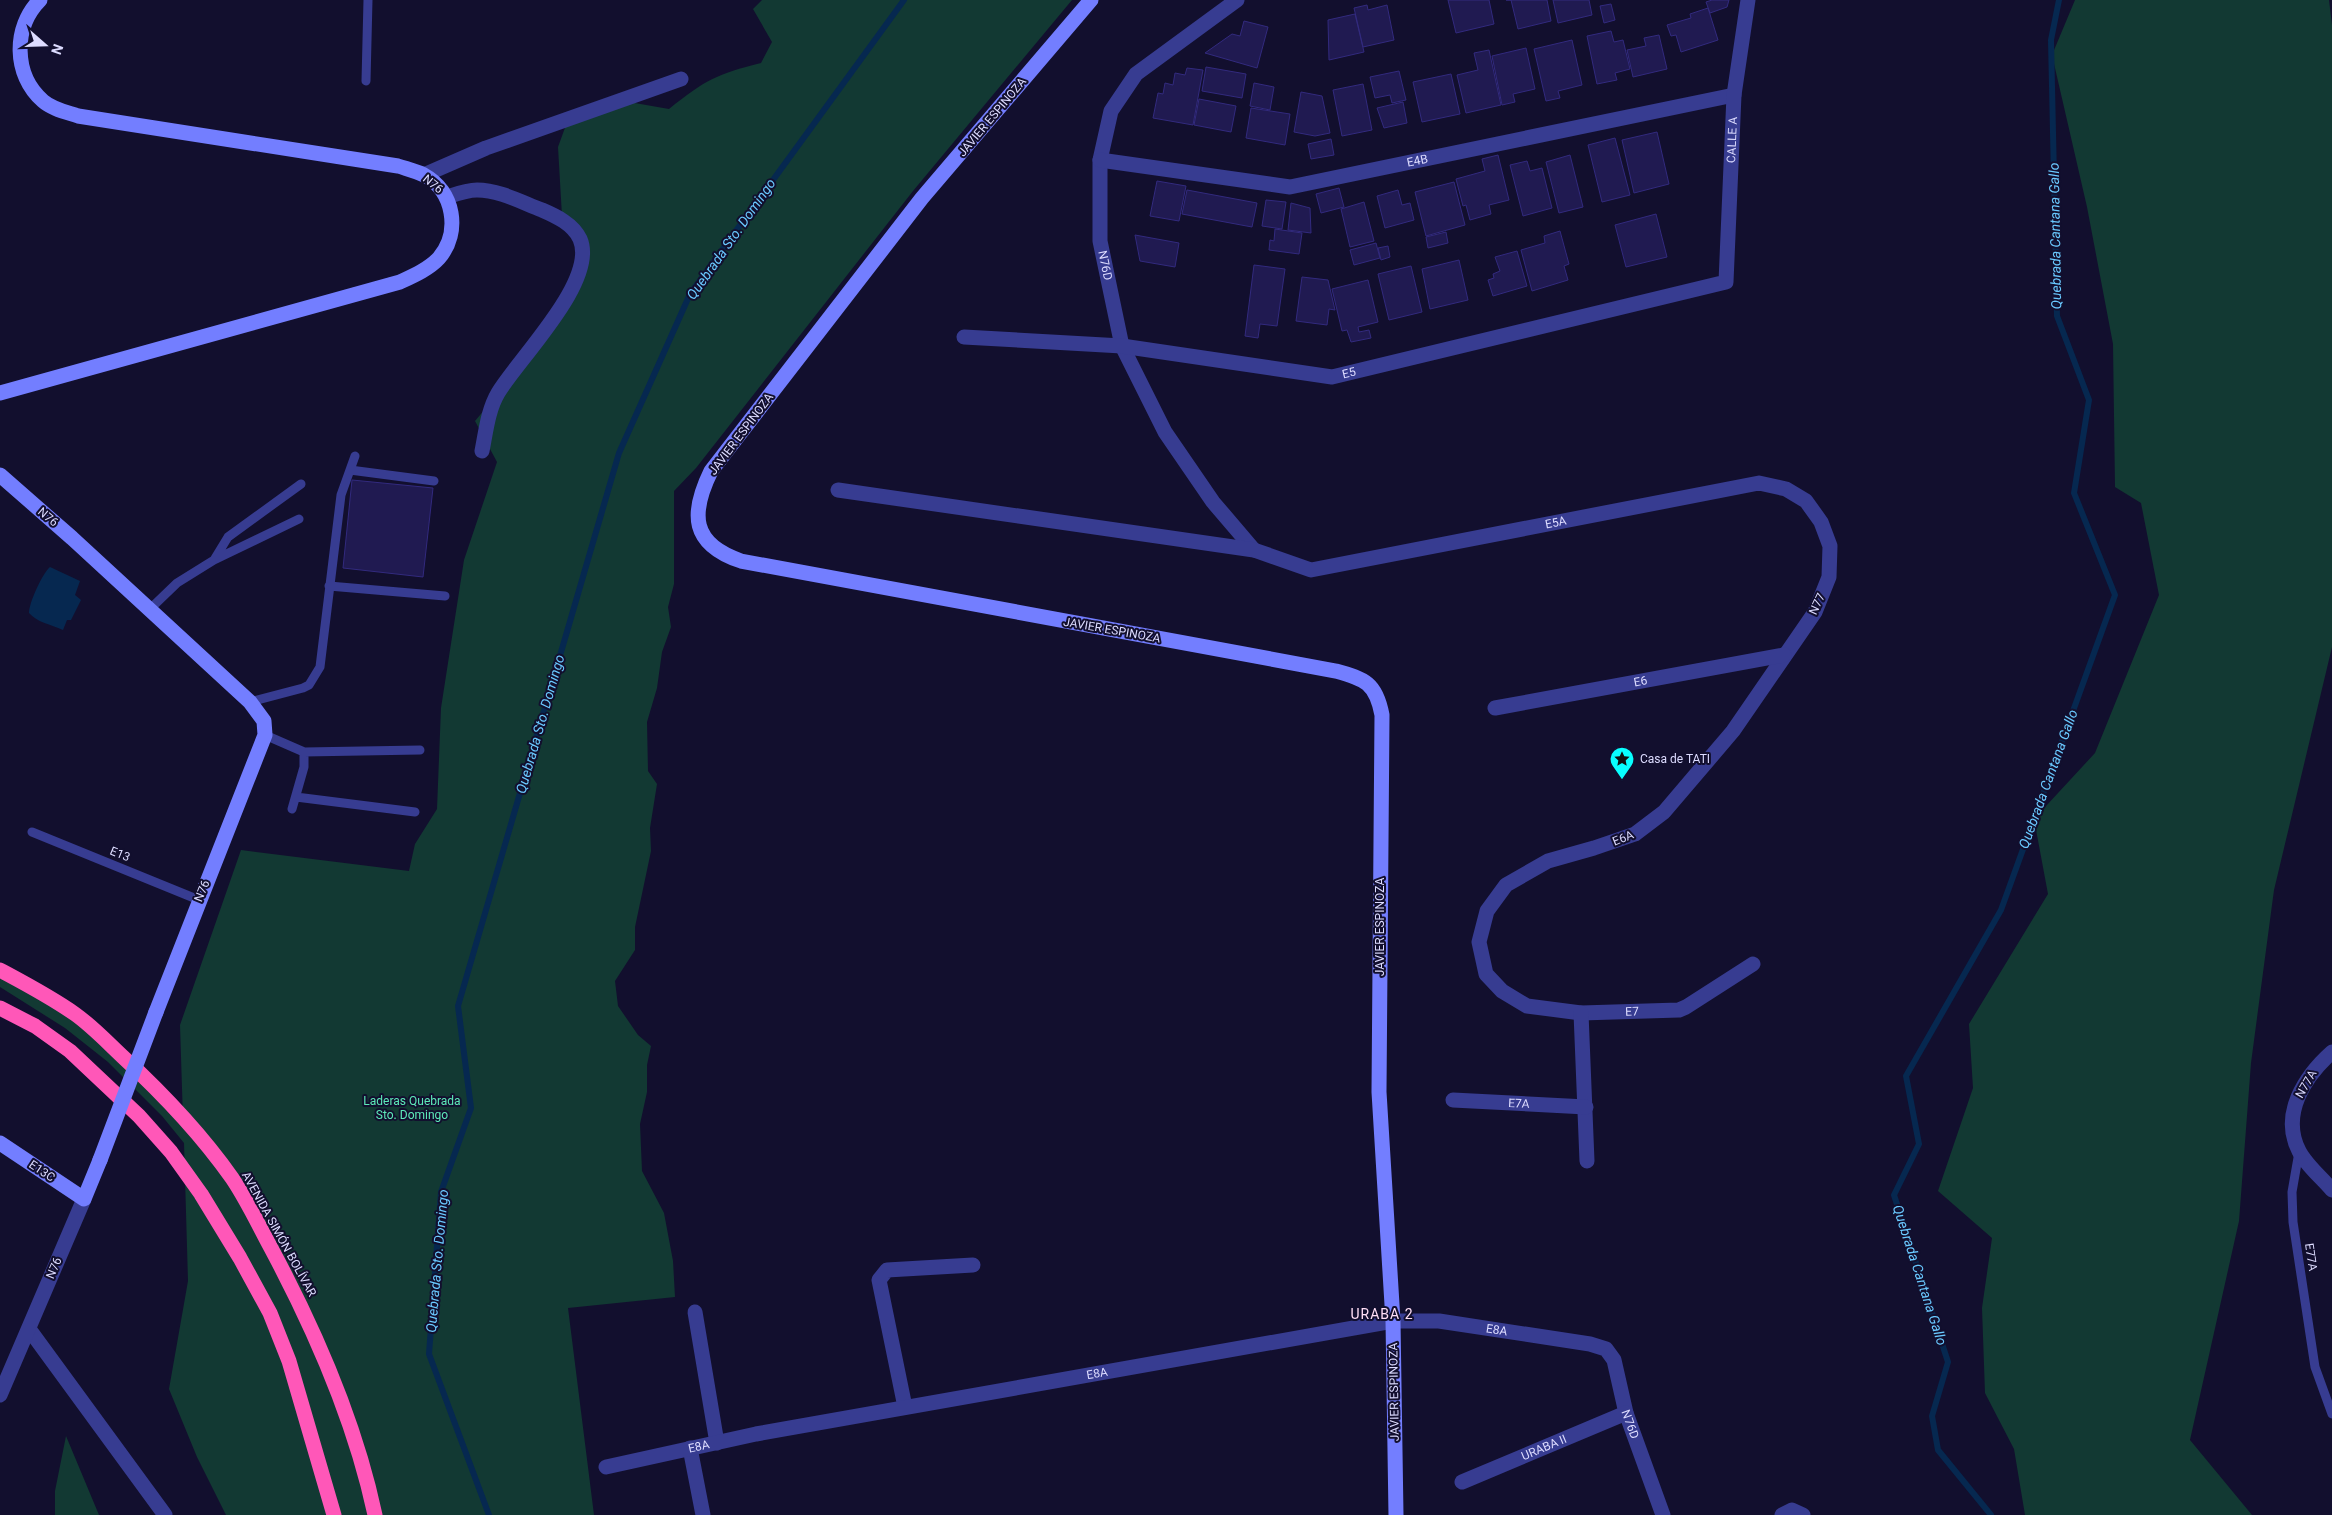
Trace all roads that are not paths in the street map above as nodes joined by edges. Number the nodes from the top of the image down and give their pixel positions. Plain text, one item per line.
1 (40, 0) edge
2 (368, 0) edge
3 (1091, 0) edge
4 (1237, 0) edge
5 (1748, 0) edge
6 (681, 79) dead end
7 (366, 81) dead end
8 (1734, 95) junction
9 (1100, 160) junction
10 (424, 175) junction
11 (447, 197) junction
12 (1726, 282) joint
13 (964, 337) dead end
14 (1122, 346) junction
15 (0, 393) edge
16 (482, 451) dead end
17 (355, 456) dead end
18 (350, 470) junction
19 (0, 475) edge
20 (434, 482) dead end
21 (301, 484) dead end
22 (838, 490) dead end
23 (299, 519) dead end
24 (1830, 546) joint
25 (1254, 550) junction
26 (214, 560) junction
27 (329, 586) junction
28 (445, 596) dead end
29 (150, 609) junction
30 (1784, 655) junction
31 (250, 702) junction
32 (1495, 708) dead end
33 (265, 735) junction
34 (420, 750) dead end
35 (304, 752) junction
36 (296, 797) junction
37 (292, 809) dead end
38 (415, 812) dead end
39 (32, 832) dead end
40 (199, 900) junction
41 (1753, 964) dead end
42 (0, 970) edge
43 (1502, 991) joint
44 (0, 1008) edge
45 (1581, 1013) junction
46 (2332, 1052) edge
47 (1453, 1100) dead end
48 (1586, 1107) junction
49 (0, 1143) edge
50 (2299, 1152) junction
51 (1587, 1161) dead end
52 (2332, 1190) edge
53 (84, 1199) junction
54 (973, 1265) dead end
55 (695, 1312) dead end
56 (1393, 1321) junction
57 (29, 1329) junction
58 (1590, 1344) joint
59 (0, 1394) edge
60 (906, 1407) junction
61 (1626, 1413) junction
62 (2332, 1414) edge
63 (717, 1442) junction
64 (690, 1448) junction
65 (606, 1467) dead end
66 (1462, 1482) dead end
67 (165, 1515) edge
68 (334, 1515) edge
69 (375, 1515) edge
70 (704, 1515) edge
71 (1396, 1515) edge
72 (1663, 1515) edge

1 - 10 street, N76
2 - 7 lane
3 - 56 street, JAVIER ESPINOZA
4 - 9 street, N76D
5 - 8 street, CALLE A
6 - 10 street
8 - 9 street, E4B
8 - 12 street, CALLE A
9 - 14 street, N76D
10 - 11 street, N76
11 - 15 street, N76
11 - 16 street
12 - 14 street, E5
13 - 14 street, E5
14 - 25 street, N76D
17 - 18 lane
18 - 20 lane
18 - 27 lane
19 - 29 street, N76
21 - 26 lane
22 - 25 street, E5A
23 - 26 lane
24 - 25 street, E5A
24 - 30 street, N77
26 - 29 lane
27 - 28 lane
27 - 31 lane
29 - 31 street, N76
30 - 32 street, E6
30 - 43 street, E6A
31 - 33 street, N76
33 - 35 lane
33 - 40 street, N76
34 - 35 lane
35 - 36 lane
36 - 37 lane
36 - 38 lane
39 - 40 lane, E13
40 - 53 street, N76, bridge
41 - 45 street, E7
42 - 69 highway, AVENIDA SIMÓN BOLÍVAR
43 - 45 street, E7
44 - 68 highway
45 - 48 street
46 - 50 street, N77A
47 - 48 street, E7A
48 - 51 street
49 - 53 street, E13C
50 - 52 street
50 - 62 lane, E77A
53 - 57 street, N76
54 - 60 street
55 - 63 street
56 - 58 street, E8A
56 - 60 street, E8A
56 - 71 street, JAVIER ESPINOZA
57 - 59 street, N76
57 - 67 street
58 - 61 street, N76D
60 - 63 street, E8A
61 - 66 street, URABA II
61 - 72 street, N76D
63 - 64 street, E8A
64 - 65 street, E8A
64 - 70 street

